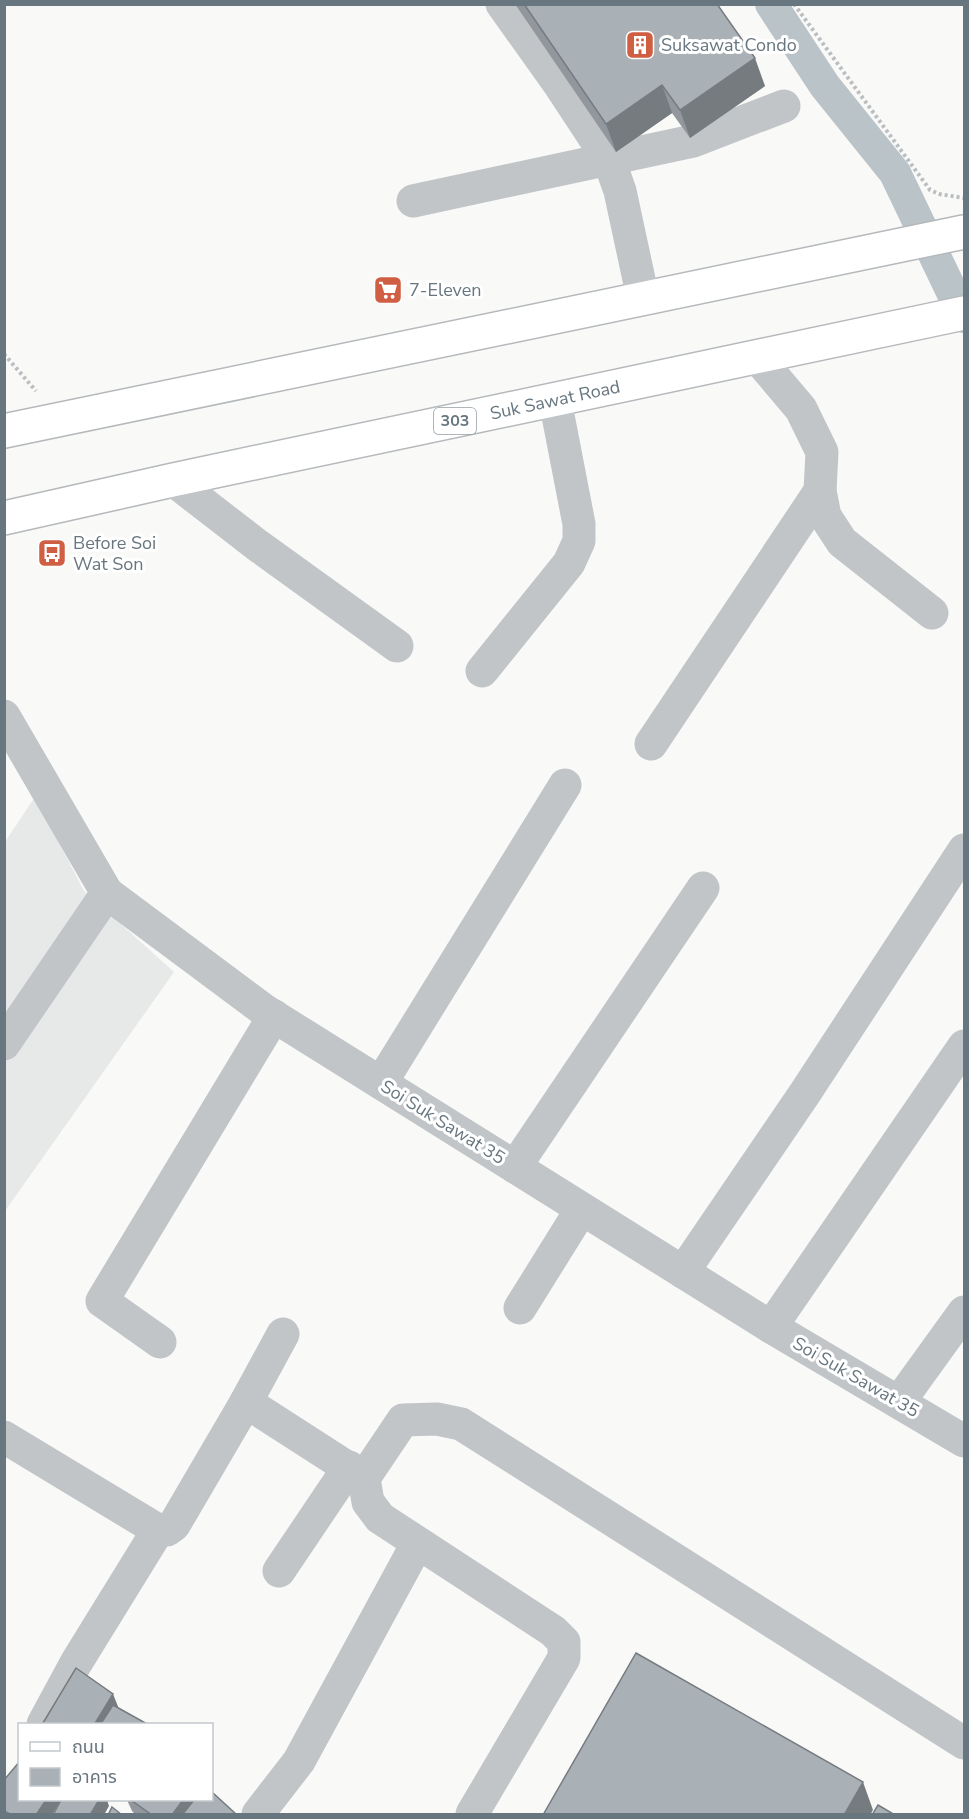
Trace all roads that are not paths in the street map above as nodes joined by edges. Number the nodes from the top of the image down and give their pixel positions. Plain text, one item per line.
1 (502, 4) edge
2 (784, 106) dead end
3 (609, 160) junction
4 (413, 201) dead end
5 (964, 232) edge
6 (643, 298) junction
7 (964, 313) edge
8 (757, 357) junction
9 (555, 400) junction
10 (4, 431) edge
11 (173, 480) junction
12 (820, 491) junction
13 (4, 518) edge
14 (932, 613) dead end
15 (397, 646) dead end
16 (482, 671) dead end
17 (4, 716) edge
18 (651, 744) dead end
19 (565, 785) dead end
20 (964, 850) edge
21 (703, 888) dead end
22 (107, 893) junction
23 (274, 1016) junction
24 (4, 1044) edge
25 (964, 1046) edge
26 (381, 1083) junction
27 (515, 1167) junction
28 (581, 1210) junction
29 (683, 1272) junction
30 (520, 1308) dead end
31 (964, 1312) edge
32 (771, 1327) junction
33 (283, 1334) dead end
34 (160, 1342) dead end
35 (246, 1402) junction
36 (899, 1402) junction
37 (4, 1437) edge
38 (964, 1441) edge
39 (356, 1472) junction
40 (158, 1530) junction
41 (417, 1544) junction
42 (279, 1571) dead end
43 (44, 1723) edge
44 (964, 1743) edge
45 (258, 1815) edge
46 (472, 1815) edge

1 - 3 street
2 - 3 street
3 - 4 street
3 - 6 street
5 - 6 main road
6 - 10 main road
7 - 8 main road, Suk Sawat Road / 303
8 - 9 main road, Suk Sawat Road / 303
8 - 12 street
9 - 11 main road, Suk Sawat Road / 303
9 - 16 street
11 - 13 main road, Suk Sawat Road / 303
11 - 15 street
12 - 14 street
12 - 18 street
17 - 22 street, Soi Suk Sawat 35
19 - 26 street
20 - 29 street
21 - 27 street
22 - 23 street, Soi Suk Sawat 35
22 - 24 street
23 - 26 street, Soi Suk Sawat 35
23 - 34 street
25 - 32 street
26 - 27 street, Soi Suk Sawat 35
27 - 28 street, Soi Suk Sawat 35
28 - 29 street, Soi Suk Sawat 35
28 - 30 street
29 - 32 street, Soi Suk Sawat 35
31 - 36 street
32 - 36 street, Soi Suk Sawat 35
33 - 35 street
35 - 39 street
35 - 40 street
36 - 38 street, Soi Suk Sawat 35
37 - 40 street
39 - 41 street
39 - 42 street
39 - 44 street
40 - 43 street
41 - 45 street
41 - 46 street

